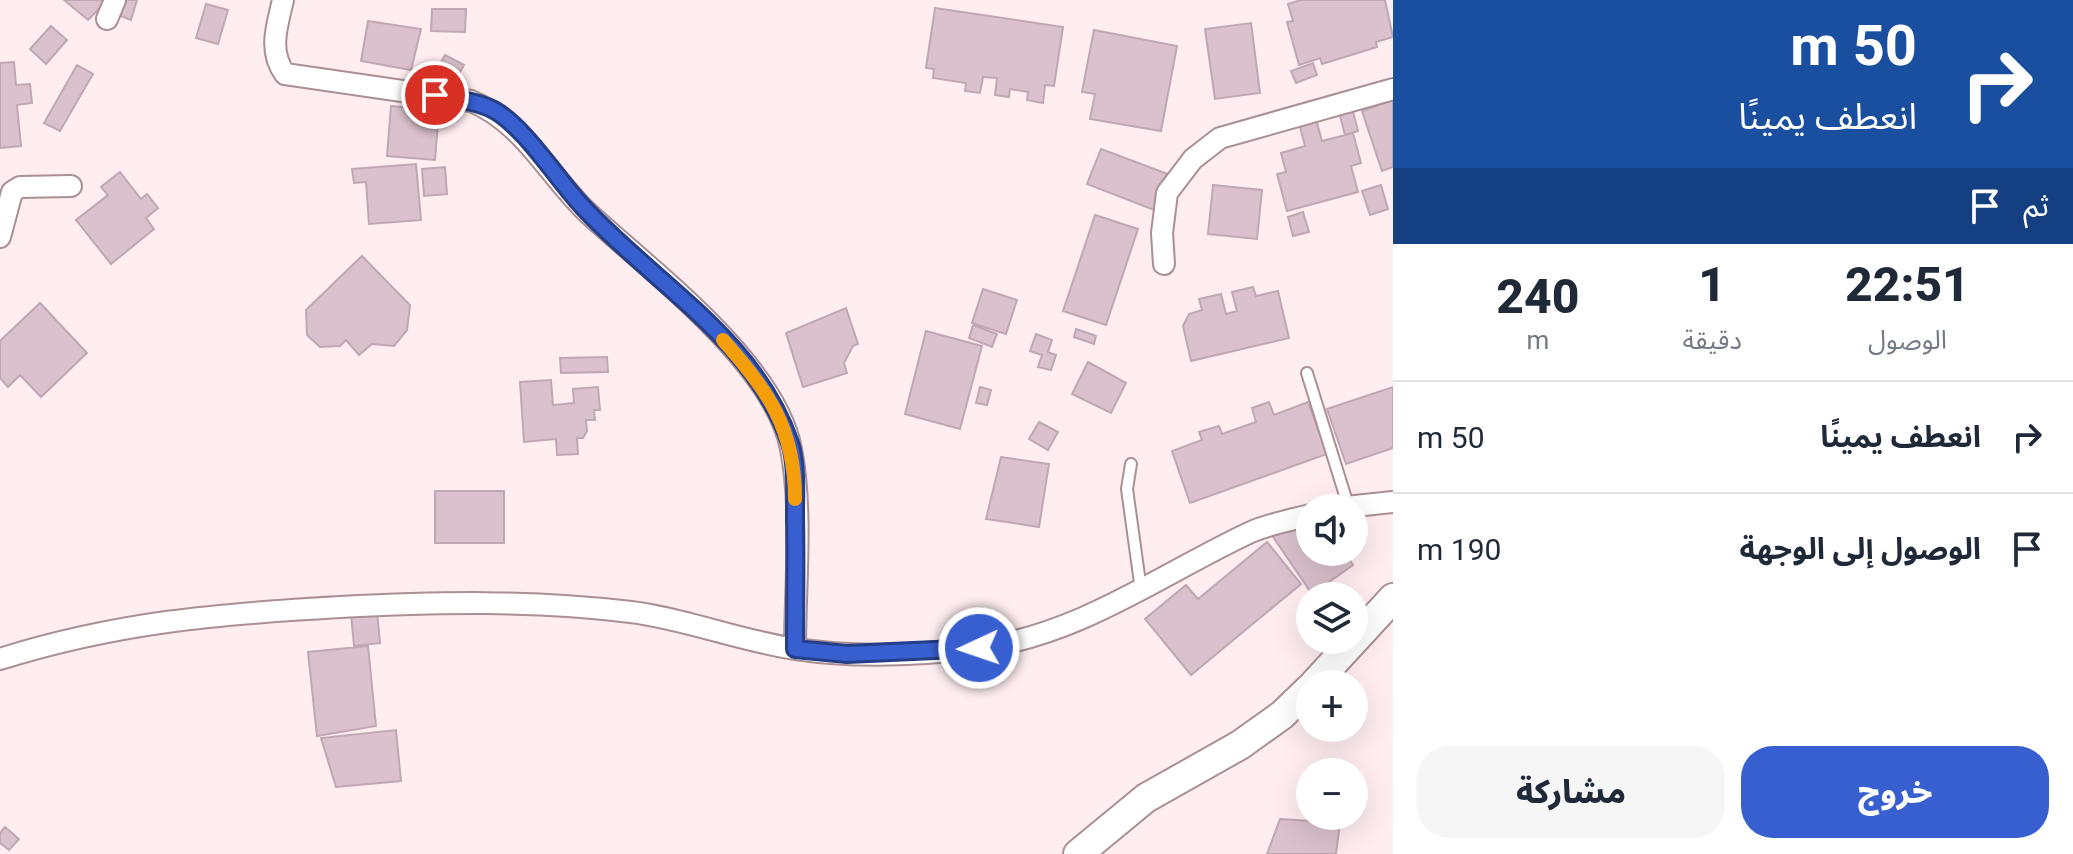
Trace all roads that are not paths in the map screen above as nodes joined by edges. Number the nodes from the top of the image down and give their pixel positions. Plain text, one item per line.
1 (283, 0) edge
2 (1393, 89) edge
3 (71, 186) dead end
4 (0, 237) edge
5 (1164, 264) dead end
6 (1307, 373) dead end
7 (1131, 464) dead end
8 (1339, 494) edge
9 (1393, 502) edge
10 (1368, 504) edge
11 (1296, 519) edge
12 (1141, 592) junction
13 (1393, 598) edge
14 (795, 649) junction
15 (0, 659) edge
16 (1327, 670) edge
17 (1296, 699) edge
18 (1078, 854) edge

1 - 14 street
2 - 5 street
3 - 4 street
6 - 8 lane
7 - 12 lane
9 - 10 street
11 - 12 street
12 - 14 street
13 - 16 main road
14 - 15 street
17 - 18 main road

